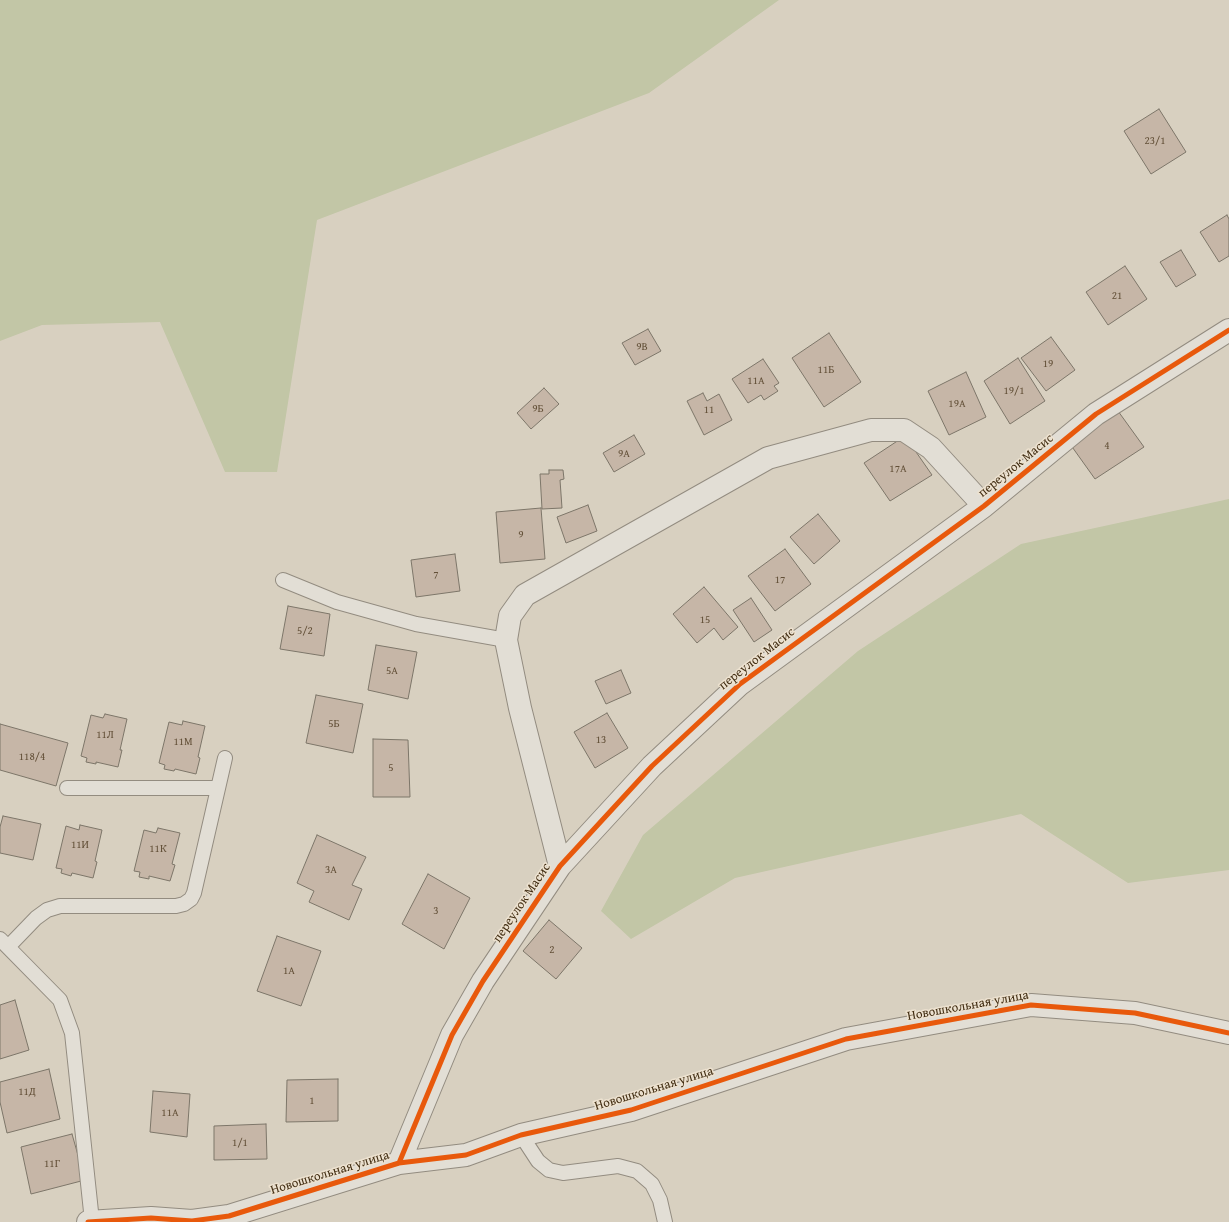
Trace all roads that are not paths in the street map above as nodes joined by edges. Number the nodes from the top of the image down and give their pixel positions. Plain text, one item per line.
1 (1229, 330) edge
2 (984, 506) junction
3 (283, 580) dead end
4 (506, 640) junction
5 (225, 758) dead end
6 (67, 788) dead end
7 (218, 788) junction
8 (560, 866) junction
9 (4, 943) edge
10 (1229, 1033) edge
11 (521, 1136) junction
12 (399, 1163) junction
13 (90, 1222) edge
14 (665, 1222) edge

1 - 2 street, переулок Масис
2 - 4 street, переулок Масис
2 - 8 street, переулок Масис
3 - 4 lane
4 - 8 street, переулок Масис
5 - 7 lane
6 - 7 lane
7 - 9 lane
8 - 12 street, переулок Масис
9 - 13 lane
10 - 11 street, Новошкольная улица
11 - 12 street, Новошкольная улица
11 - 14 lane
12 - 13 street, Новошкольная улица

